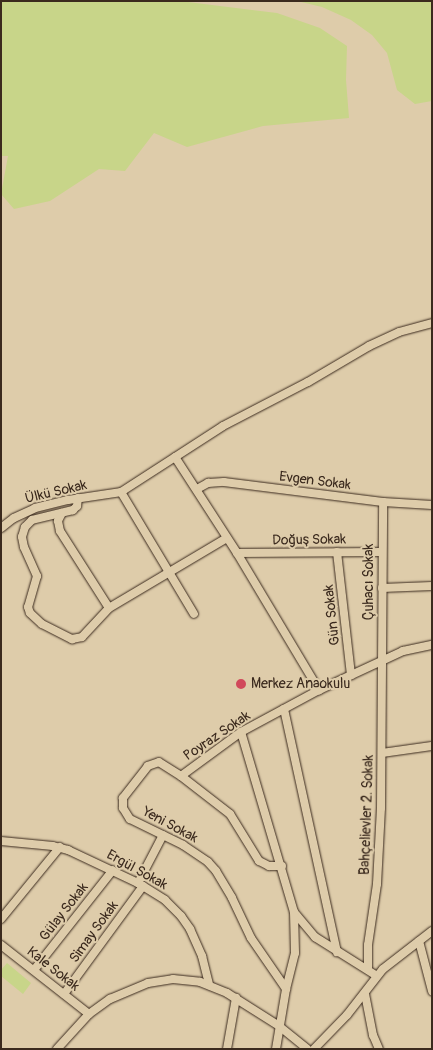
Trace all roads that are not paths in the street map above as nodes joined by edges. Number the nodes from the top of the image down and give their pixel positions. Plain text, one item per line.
1 (432, 323) edge
2 (175, 457) junction
3 (197, 489) junction
4 (121, 492) junction
5 (78, 498) junction
6 (383, 502) junction
7 (432, 505) edge
8 (62, 513) junction
9 (1, 528) edge
10 (227, 538) junction
11 (337, 552) junction
12 (382, 552) junction
13 (237, 553) junction
14 (168, 573) junction
15 (432, 586) edge
16 (382, 588) junction
17 (109, 608) junction
18 (194, 614) dead end
19 (432, 645) edge
20 (381, 662) junction
21 (351, 675) junction
22 (319, 690) junction
23 (284, 709) junction
24 (241, 732) junction
25 (432, 746) edge
26 (382, 753) junction
27 (181, 776) junction
28 (162, 835) junction
29 (1, 841) edge
30 (60, 847) junction
31 (282, 866) junction
32 (113, 870) junction
33 (140, 884) junction
34 (294, 912) junction
35 (1, 919) edge
36 (432, 931) edge
37 (419, 941) junction
38 (1, 946) edge
39 (337, 952) junction
40 (368, 969) junction
41 (34, 970) junction
42 (378, 976) junction
43 (209, 985) junction
44 (286, 989) junction
45 (432, 991) edge
46 (64, 994) junction
47 (365, 994) junction
48 (236, 998) junction
49 (89, 1014) junction
50 (279, 1026) junction
51 (57, 1049) edge
52 (227, 1049) edge
53 (276, 1049) edge
54 (307, 1049) edge
55 (314, 1049) edge
56 (379, 1049) edge

1 - 2 street
2 - 3 street
2 - 4 street
3 - 6 street, Evgen Sokak
3 - 10 street
4 - 5 street, Ülkü Sokak
4 - 14 street
5 - 8 street
5 - 9 street, Ülkü Sokak
6 - 7 street, Evgen Sokak
6 - 12 street, Çuhacı Sokak
8 - 17 street
8 - 17 street
10 - 13 street
10 - 14 street
11 - 12 street, Doğuş Sokak
11 - 13 street, Doğuş Sokak
11 - 21 street, Gün Sokak
12 - 16 street, Çuhacı Sokak
13 - 22 street
14 - 17 street
14 - 18 street
15 - 16 street
16 - 20 street, Çuhacı Sokak
19 - 20 street, Poyraz Sokak
20 - 21 street, Poyraz Sokak
20 - 26 street, Bahçelievler 2. Sokak
21 - 22 street, Poyraz Sokak
22 - 23 street, Poyraz Sokak
23 - 24 street, Poyraz Sokak
23 - 39 street
24 - 27 street, Poyraz Sokak
24 - 31 street
25 - 26 street
26 - 40 street, Bahçelievler 2. Sokak
27 - 28 street, Yeni Sokak
27 - 31 street
28 - 33 street, Simay Sokak
28 - 44 street, Yeni Sokak
29 - 30 street, Ergül Sokak
30 - 32 street, Ergül Sokak
30 - 35 street
31 - 34 street
32 - 33 street, Ergül Sokak
32 - 41 street, Gülay Sokak
33 - 43 street, Ergül Sokak
33 - 46 street, Simay Sokak
34 - 39 street
34 - 44 street
36 - 37 street
37 - 42 street
37 - 45 street
38 - 41 street, Kale Sokak
39 - 40 street
40 - 42 street
41 - 46 street, Kale Sokak
42 - 47 street
43 - 48 street
43 - 49 street
44 - 50 street
46 - 49 street, Kale Sokak
47 - 55 street
47 - 56 street
48 - 50 street
48 - 52 street
49 - 51 street
50 - 53 street
50 - 54 street

